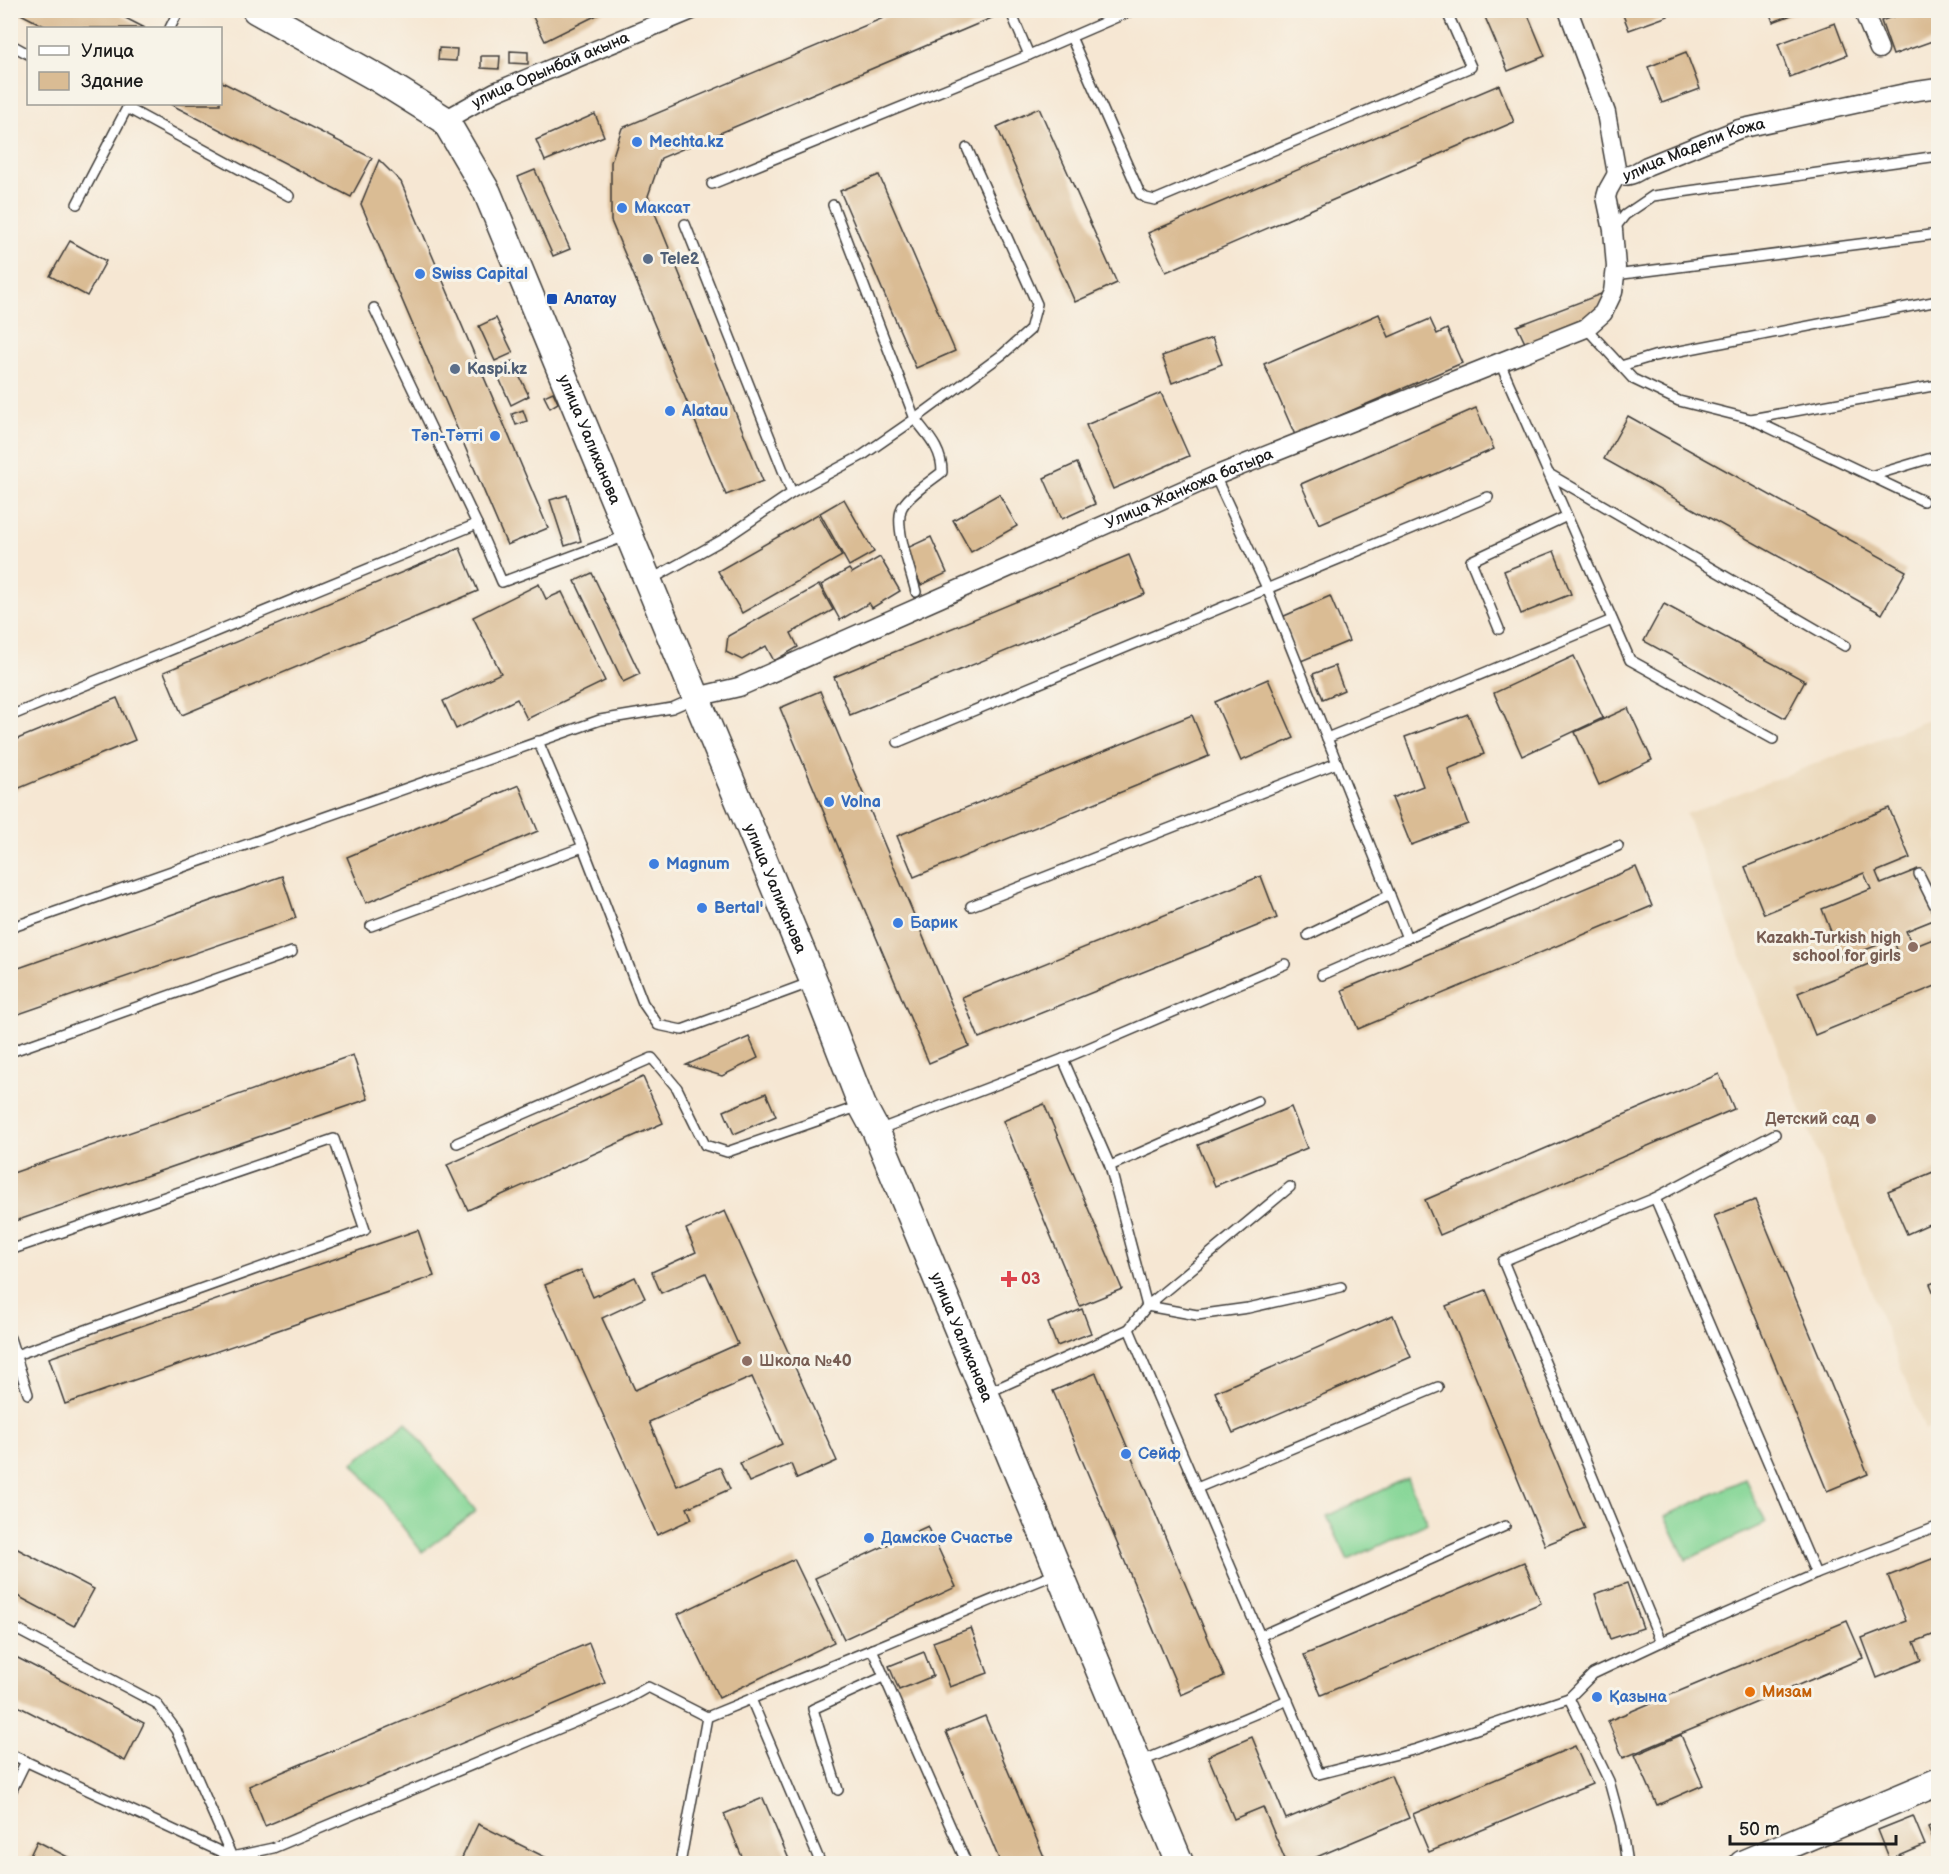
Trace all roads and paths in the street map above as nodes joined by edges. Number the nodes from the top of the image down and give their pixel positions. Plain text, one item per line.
1 (179, 10) edge
2 (256, 10) edge
3 (692, 10) edge
4 (1010, 10) edge
5 (1132, 10) edge
6 (1446, 10) edge
7 (1568, 10) edge
8 (1863, 10) edge
9 (282, 18) edge
10 (170, 27) edge
11 (1071, 37) junction
12 (10, 44) edge
13 (1879, 49) dead end
14 (27, 53) edge
15 (1029, 55) junction
16 (1938, 88) edge
17 (128, 106) edge
18 (445, 120) junction
19 (967, 148) dead end
20 (1938, 156) edge
21 (1617, 174) junction
22 (712, 184) dead end
23 (289, 196) dead end
24 (77, 204) dead end
25 (833, 205) dead end
26 (685, 224) dead end
27 (1613, 230) junction
28 (1938, 234) edge
29 (1615, 275) junction
30 (1938, 301) edge
31 (374, 308) dead end
32 (1586, 328) junction
33 (1500, 363) junction
34 (1621, 366) junction
35 (1938, 385) edge
36 (915, 419) junction
37 (1751, 419) junction
38 (1938, 456) edge
39 (1549, 474) junction
40 (1215, 476) junction
41 (1871, 476) junction
42 (792, 493) junction
43 (1488, 497) dead end
44 (1923, 501) dead end
45 (1567, 516) junction
46 (477, 524) junction
47 (628, 535) junction
48 (648, 582) junction
49 (1267, 588) junction
50 (916, 592) dead end
51 (1612, 620) junction
52 (1499, 629) dead end
53 (1845, 646) dead end
54 (696, 697) junction
55 (10, 716) edge
56 (1327, 738) junction
57 (1773, 739) dead end
58 (538, 741) junction
59 (898, 742) dead end
60 (1337, 763) junction
61 (1618, 846) dead end
62 (583, 848) junction
63 (1919, 874) dead end
64 (1389, 895) junction
65 (971, 906) dead end
66 (1938, 912) edge
67 (371, 926) dead end
68 (10, 928) edge
69 (1308, 934) dead end
70 (1407, 938) junction
71 (292, 952) dead end
72 (1285, 964) dead end
73 (1322, 975) dead end
74 (814, 982) junction
75 (10, 1052) edge
76 (1063, 1059) junction
77 (1258, 1101) dead end
78 (862, 1106) junction
79 (876, 1131) junction
80 (1775, 1134) dead end
81 (457, 1143) dead end
82 (1110, 1166) junction
83 (1290, 1187) dead end
84 (1655, 1198) junction
85 (10, 1250) edge
86 (1341, 1287) dead end
87 (1147, 1306) junction
88 (1129, 1329) junction
89 (10, 1338) edge
90 (16, 1355) junction
91 (1438, 1387) dead end
92 (28, 1394) dead end
93 (985, 1394) junction
94 (1197, 1488) junction
95 (1504, 1526) dead end
96 (1938, 1532) edge
97 (1059, 1572) junction
98 (1816, 1574) junction
99 (10, 1626) edge
100 (1260, 1636) junction
101 (1661, 1642) junction
102 (872, 1649) junction
103 (883, 1677) junction
104 (1569, 1698) junction
105 (752, 1699) junction
106 (1288, 1700) junction
107 (707, 1717) junction
108 (10, 1754) edge
109 (26, 1761) junction
110 (1138, 1762) junction
111 (1938, 1782) edge
112 (838, 1790) dead end
113 (10, 1794) edge
114 (234, 1861) edge
115 (680, 1863) edge
116 (821, 1863) edge
117 (966, 1863) edge
118 (1180, 1863) edge
119 (1627, 1863) edge
120 (1743, 1863) edge

1 - 10 lane
2 - 9 main road, улица Уалиханова
3 - 18 street, улица Орынбай акына
4 - 15 lane
5 - 11 lane
6 - 11 lane
7 - 21 street, улица Мадели Кожа
8 - 13 street
9 - 18 main road, улица Уалиханова
11 - 15 lane
12 - 14 lane
15 - 22 lane
16 - 21 street, улица Мадели Кожа
17 - 23 lane
17 - 24 lane
18 - 47 main road, улица Уалиханова
19 - 36 lane
20 - 27 lane
21 - 27 street, Улица Жанкожа батыра
25 - 36 lane
26 - 42 lane
27 - 29 street, Улица Жанкожа батыра
28 - 29 lane
29 - 32 street, Улица Жанкожа батыра
30 - 34 lane
31 - 46 lane
32 - 33 street, Улица Жанкожа батыра
32 - 34 lane
33 - 39 lane
33 - 40 street, Улица Жанкожа батыра
34 - 37 lane
35 - 37 lane
36 - 42 lane
36 - 50 lane
37 - 41 lane
38 - 41 lane
39 - 45 lane
39 - 53 lane
40 - 49 lane
40 - 54 street, Улица Жанкожа батыра
41 - 44 lane
42 - 48 lane
43 - 49 lane
45 - 51 lane
45 - 52 lane
46 - 47 lane
46 - 55 lane
47 - 48 main road, улица Уалиханова
48 - 54 main road, улица Уалиханова
49 - 56 lane
49 - 59 lane
51 - 56 lane
51 - 57 lane
54 - 58 lane
54 - 74 main road, улица Уалиханова
56 - 60 lane
58 - 62 lane
58 - 68 lane
60 - 64 lane
60 - 65 lane
61 - 70 lane
62 - 67 lane
62 - 74 lane
63 - 66 lane
64 - 69 lane
64 - 70 lane
70 - 73 lane
71 - 75 lane
72 - 76 lane
74 - 78 main road, улица Уалиханова
76 - 79 lane
76 - 82 lane
77 - 82 lane
78 - 79 main road, улица Уалиханова
78 - 81 lane
79 - 93 main road, улица Уалиханова
80 - 84 lane
82 - 87 lane
83 - 87 lane
84 - 98 lane
84 - 101 lane
85 - 90 lane
86 - 87 lane
87 - 88 lane
88 - 93 lane
88 - 94 lane
89 - 90 lane
90 - 92 lane
91 - 94 lane
93 - 97 main road, улица Уалиханова
94 - 100 lane
95 - 100 lane
96 - 98 lane
97 - 102 lane
97 - 110 main road, улица Уалиханова
98 - 101 lane
99 - 114 lane
100 - 106 lane
101 - 104 lane
102 - 103 lane
102 - 105 lane
103 - 112 lane
103 - 117 lane
104 - 106 lane
104 - 119 lane
105 - 107 lane
105 - 116 lane
106 - 110 lane
107 - 114 lane
107 - 115 lane
108 - 109 lane
109 - 113 lane
109 - 114 lane
110 - 118 main road, улица Уалиханова
111 - 120 main road

